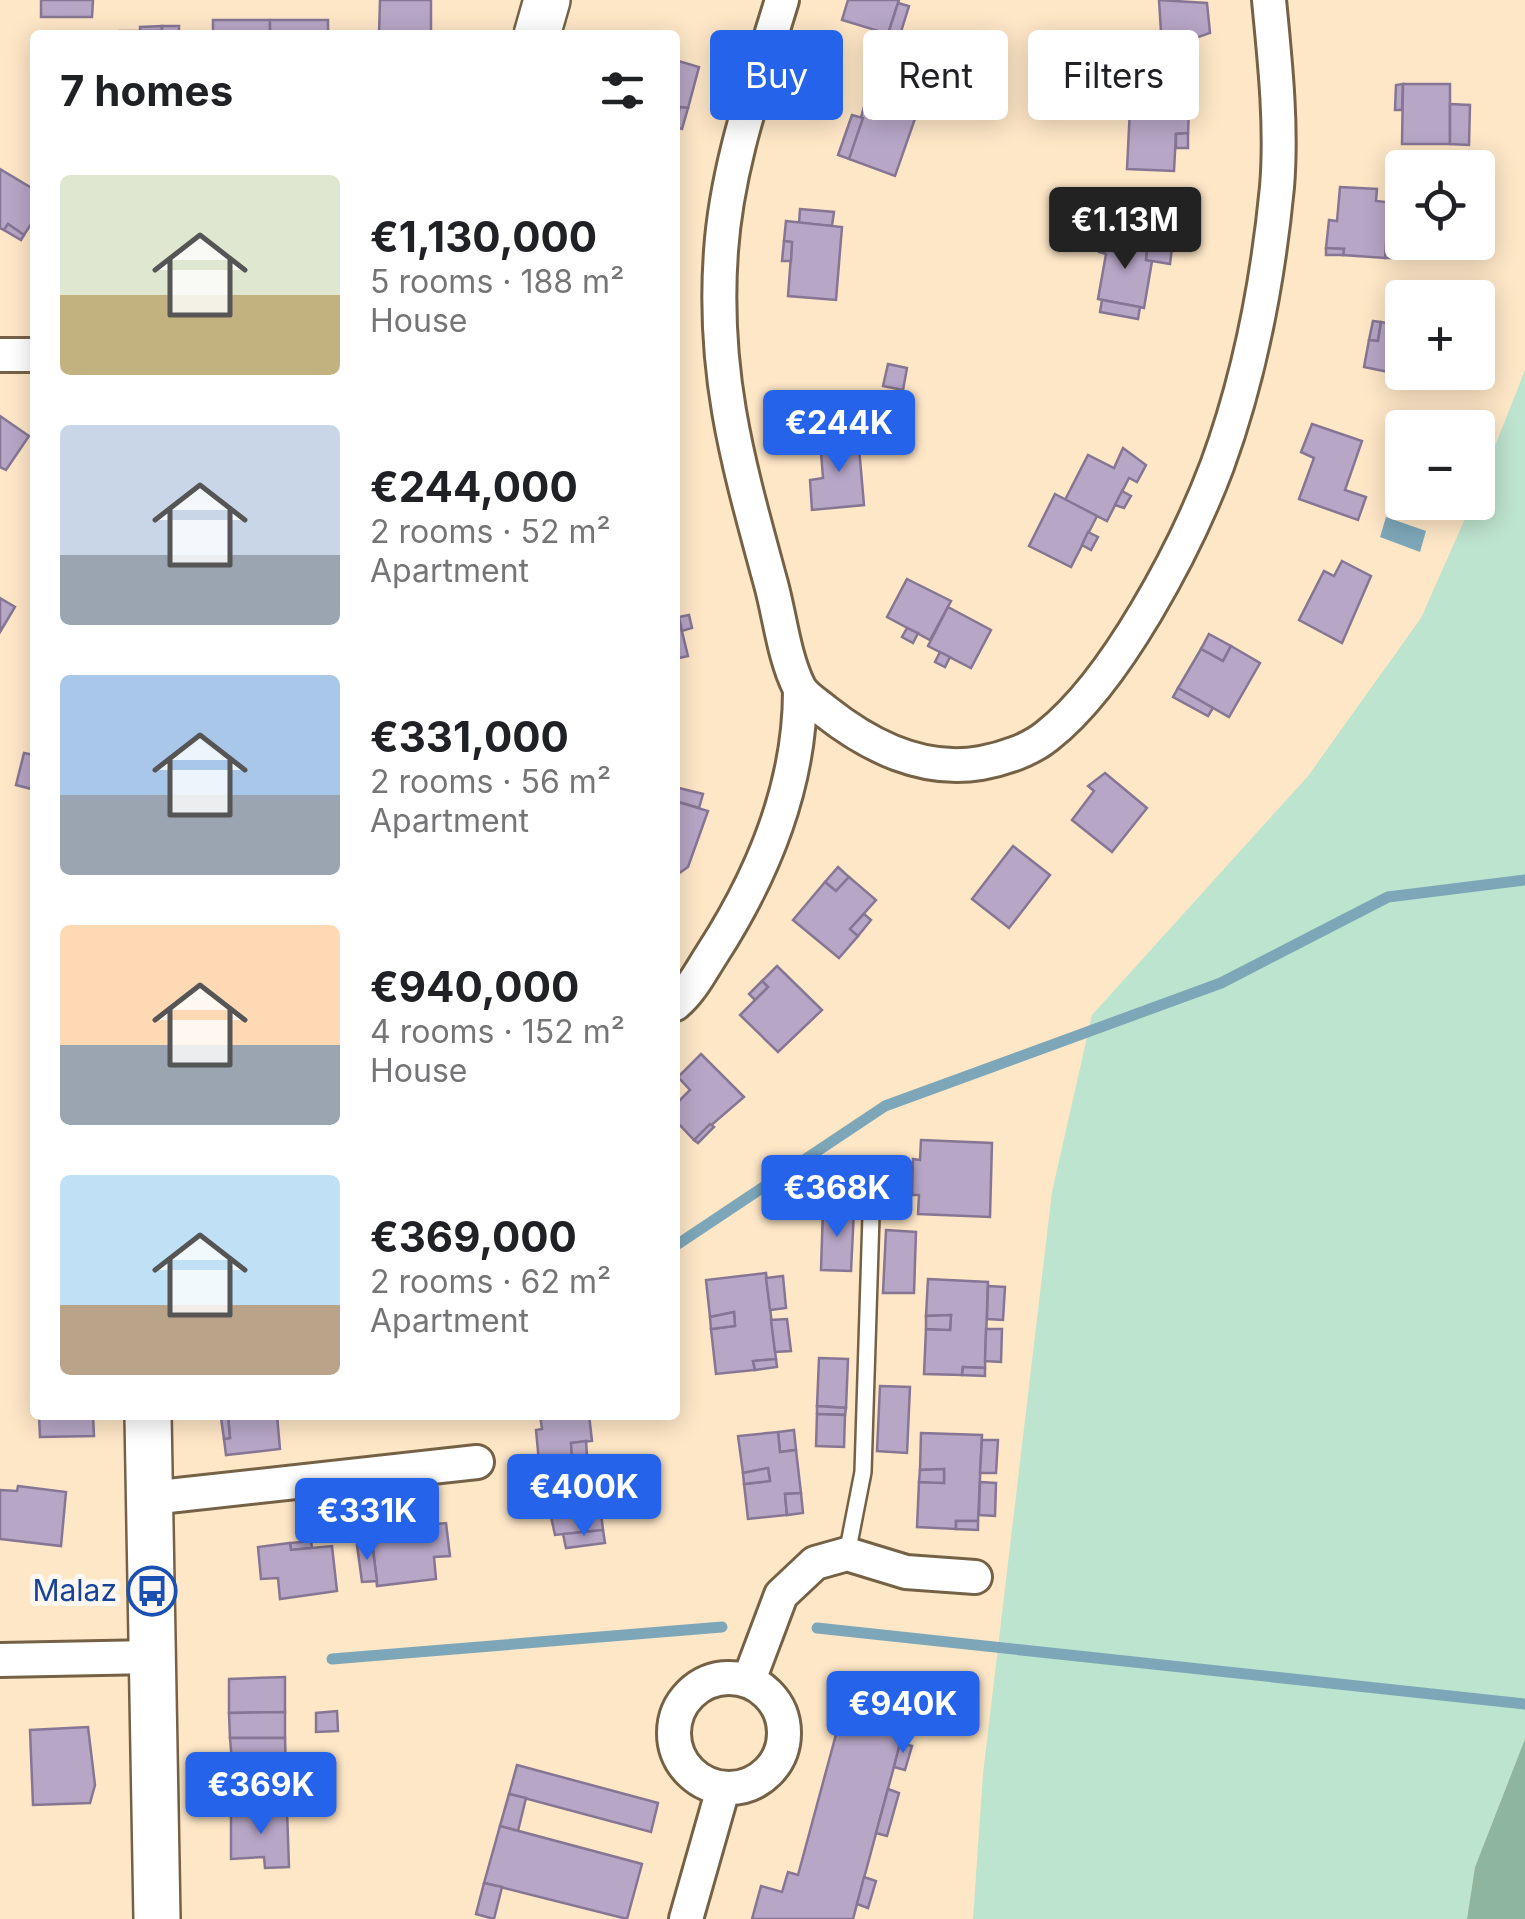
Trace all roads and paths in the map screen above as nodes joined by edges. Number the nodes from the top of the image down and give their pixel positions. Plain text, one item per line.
1 (548, 0) edge
2 (782, 0) edge
3 (1269, 0) edge
4 (539, 30) edge
5 (0, 355) edge
6 (30, 355) edge
7 (800, 691) junction
8 (680, 997) edge
9 (872, 1184) dead end
10 (148, 1420) edge
11 (478, 1462) dead end
12 (150, 1498) junction
13 (847, 1554) junction
14 (975, 1578) dead end
15 (152, 1657) junction
16 (0, 1660) edge
17 (749, 1680) junction
18 (723, 1788) junction
19 (157, 1919) edge
20 (686, 1919) edge

1 - 4 street
2 - 7 street
3 - 7 street
5 - 6 street
7 - 8 street
9 - 13 lane
10 - 12 street
11 - 12 street
12 - 15 street
13 - 14 street
13 - 17 street
15 - 16 street
15 - 19 street
17 - 18 street
17 - 18 street
18 - 20 street

